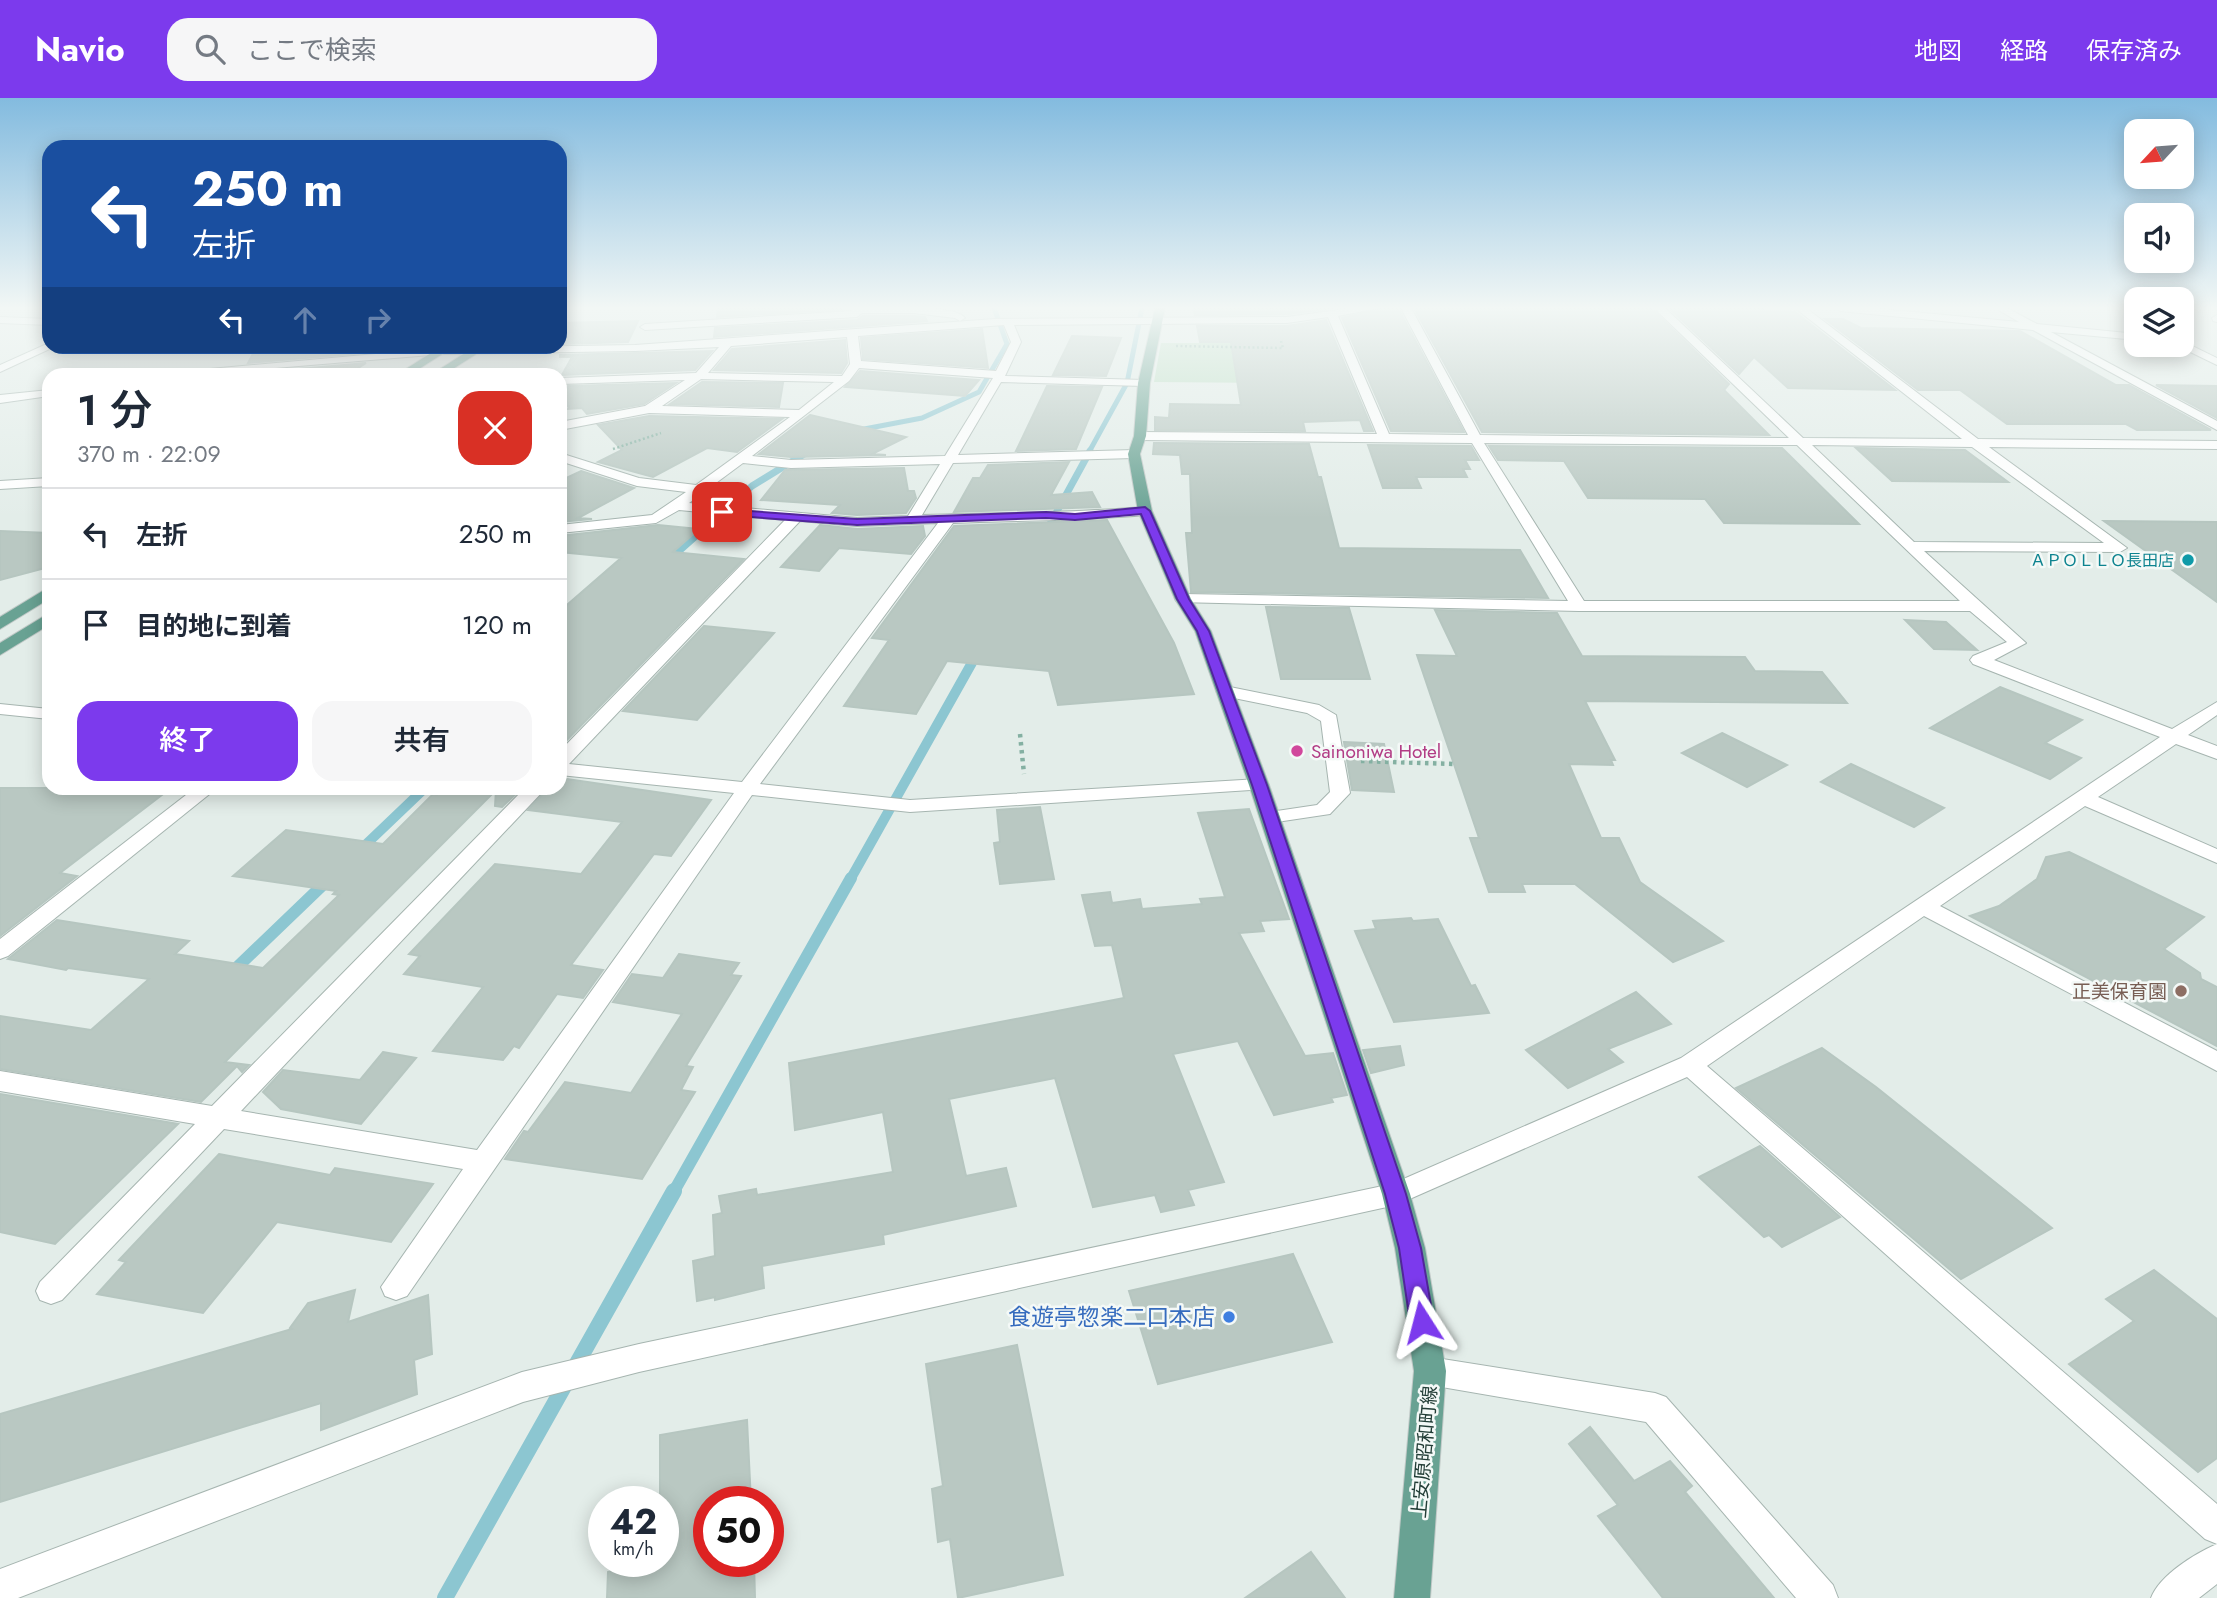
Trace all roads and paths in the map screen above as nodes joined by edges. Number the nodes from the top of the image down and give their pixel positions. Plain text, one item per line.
1 (643, 378) edge
2 (696, 378) edge
3 (796, 378) edge
4 (998, 378) edge
5 (1022, 378) edge
6 (1145, 378) edge
7 (1359, 378) edge
8 (1443, 378) edge
9 (1733, 378) edge
10 (1890, 378) edge
11 (2128, 378) edge
12 (845, 379) joint
13 (567, 381) edge
14 (1144, 383) junction
15 (42, 394) edge
16 (0, 399) edge
17 (649, 409) junction
18 (699, 411) junction
19 (802, 414) junction
20 (2203, 419) junction
21 (2217, 419) edge
22 (567, 424) edge
23 (2217, 426) edge
24 (1385, 439) junction
25 (1477, 441) junction
26 (1801, 443) junction
27 (1974, 443) junction
28 (1137, 445) junction
29 (2217, 445) edge
30 (740, 458) junction
31 (947, 458) junction
32 (567, 459) edge
33 (575, 462) junction
34 (42, 482) edge
35 (0, 485) edge
36 (700, 490) junction
37 (676, 506) junction
38 (1145, 511) junction
39 (797, 516) junction
40 (913, 519) junction
41 (948, 520) junction
42 (567, 528) edge
43 (1911, 546) junction
44 (42, 597) edge
45 (1183, 599) junction
46 (1579, 606) junction
47 (1974, 606) junction
48 (42, 623) edge
49 (0, 624) edge
50 (0, 650) edge
51 (1225, 691) junction
52 (2217, 707) edge
53 (0, 709) edge
54 (42, 713) edge
55 (1020, 734) dead end
56 (2175, 737) junction
57 (2217, 753) edge
58 (567, 755) edge
59 (1336, 761) junction
60 (1453, 764) dead end
61 (567, 770) edge
62 (1259, 785) junction
63 (746, 789) junction
64 (197, 795) edge
65 (529, 795) edge
66 (2082, 797) junction
67 (1027, 799) junction
68 (1270, 817) junction
69 (2217, 857) edge
70 (1922, 906) junction
71 (0, 951) edge
72 (2217, 1062) edge
73 (1690, 1065) junction
74 (0, 1081) edge
75 (218, 1117) junction
76 (484, 1162) junction
77 (1396, 1194) junction
78 (396, 1287) dead end
79 (51, 1291) dead end
80 (1430, 1371) junction
81 (2217, 1527) edge
82 (2217, 1562) edge
83 (0, 1587) edge
84 (1412, 1598) edge
85 (1820, 1598) edge
86 (2169, 1598) edge

1 - 13 street
2 - 17 street
3 - 12 street
4 - 31 street
5 - 14 street
6 - 14 main road, 上安原昭和町線
7 - 24 street
8 - 25 street
9 - 26 street
10 - 27 street
11 - 20 street
12 - 19 street
14 - 28 main road, 上安原昭和町線
15 - 16 street
17 - 18 street
17 - 22 street
18 - 19 street
18 - 33 path
19 - 30 street
20 - 21 street
20 - 23 street
24 - 25 street
24 - 28 street
25 - 26 street
25 - 46 street
26 - 27 street
26 - 43 street
27 - 29 street
27 - 43 street
28 - 31 street
28 - 38 main road, 上安原昭和町線
30 - 31 street
30 - 36 street
31 - 40 street
32 - 33 street
33 - 36 street
34 - 35 street
36 - 37 street
37 - 39 street
37 - 42 street
38 - 41 street
38 - 45 main road, 上安原昭和町線
39 - 40 street
39 - 58 street
40 - 41 street
41 - 63 street
43 - 47 street
44 - 49 main road
45 - 46 street
45 - 51 main road, 上安原昭和町線
46 - 47 street
47 - 56 street
48 - 50 main road
51 - 59 street
51 - 62 main road, 上安原昭和町線
52 - 56 street
53 - 54 street
55 - 67 path
56 - 57 street
56 - 66 street
59 - 60 path
59 - 68 street
61 - 63 street
62 - 67 street
62 - 68 main road, 上安原昭和町線
63 - 67 street
63 - 76 street
64 - 71 street
65 - 75 street
66 - 69 street
66 - 70 street
68 - 77 main road, 上安原昭和町線
70 - 72 street
70 - 73 street
73 - 77 street
73 - 81 street
74 - 75 street
75 - 76 street
75 - 79 street
76 - 78 street
77 - 80 main road, 上安原昭和町線
77 - 83 street
80 - 84 main road, 上安原昭和町線
80 - 85 street
82 - 86 street

